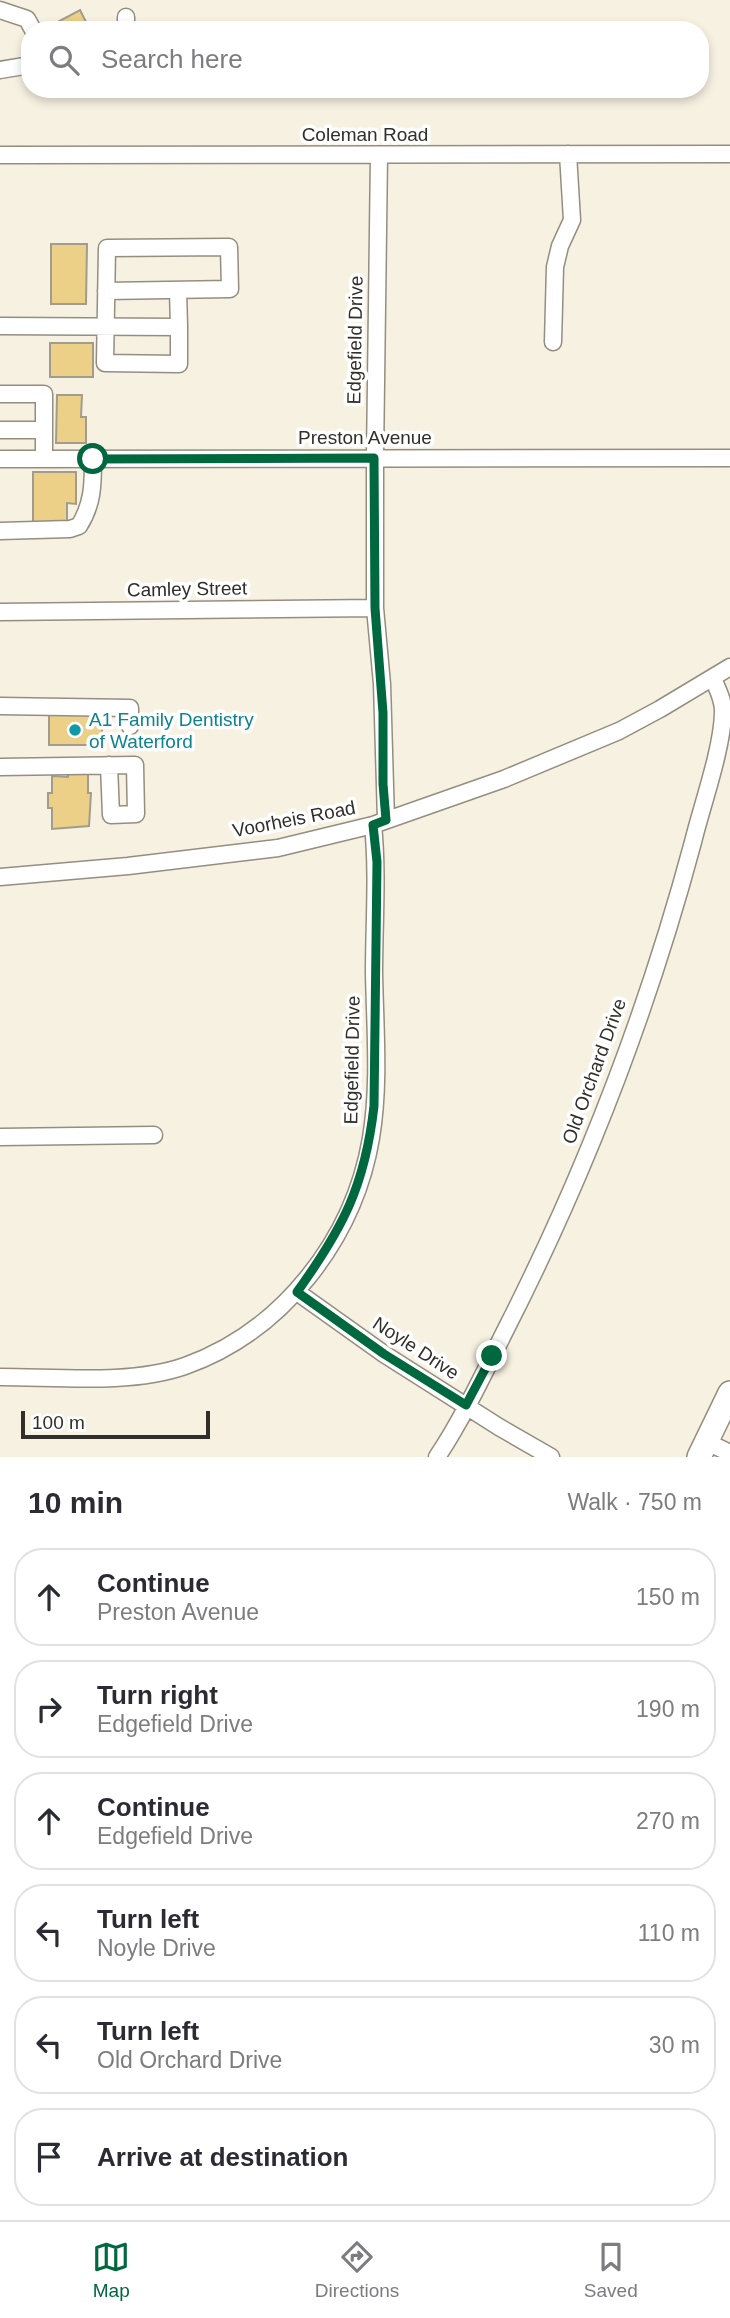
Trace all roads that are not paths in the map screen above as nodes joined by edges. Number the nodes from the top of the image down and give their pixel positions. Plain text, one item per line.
1 (0, 10) edge
2 (28, 21) edge
3 (21, 66) edge
4 (0, 70) edge
5 (730, 153) edge
6 (568, 154) junction
7 (0, 155) edge
8 (379, 155) junction
9 (106, 290) junction
10 (178, 290) junction
11 (0, 326) edge
12 (104, 327) junction
13 (178, 327) junction
14 (553, 342) dead end
15 (0, 394) edge
16 (0, 430) edge
17 (44, 430) junction
18 (374, 458) junction
19 (730, 458) edge
20 (0, 459) edge
21 (44, 459) junction
22 (93, 459) junction
23 (0, 531) edge
24 (375, 608) junction
25 (0, 612) edge
26 (730, 667) edge
27 (713, 678) junction
28 (0, 706) edge
29 (130, 726) dead end
30 (109, 765) dead end
31 (0, 767) edge
32 (380, 822) junction
33 (0, 877) edge
34 (154, 1135) dead end
35 (0, 1137) edge
36 (297, 1292) junction
37 (0, 1377) edge
38 (730, 1393) edge
39 (466, 1405) junction
40 (703, 1449) edge
41 (730, 1453) edge
42 (437, 1457) edge
43 (551, 1457) edge

1 - 2 street
3 - 4 street
5 - 6 street, Coleman Road
6 - 8 street, Coleman Road
6 - 14 street
7 - 8 street, Coleman Road
8 - 18 street, Edgefield Drive
9 - 10 street
9 - 10 street
9 - 12 street
10 - 13 street
11 - 12 street
12 - 13 street
12 - 13 street
15 - 17 street
16 - 17 street
17 - 21 street
18 - 19 street, Preston Avenue
18 - 22 street, Preston Avenue
18 - 24 street, Edgefield Drive
20 - 21 street, Preston Avenue
21 - 22 street, Preston Avenue
22 - 23 street
24 - 25 street, Camley Street
24 - 32 street, Edgefield Drive
26 - 27 street, Voorheis Road
27 - 32 street, Voorheis Road
27 - 39 street, Old Orchard Drive
28 - 29 street
30 - 31 street
32 - 33 street, Voorheis Road
32 - 36 street, Edgefield Drive
34 - 35 street
36 - 37 street, Edgefield Drive
36 - 39 street, Noyle Drive
38 - 40 highway
39 - 42 street, Old Orchard Drive
39 - 43 street, Noyle Drive
40 - 41 street

